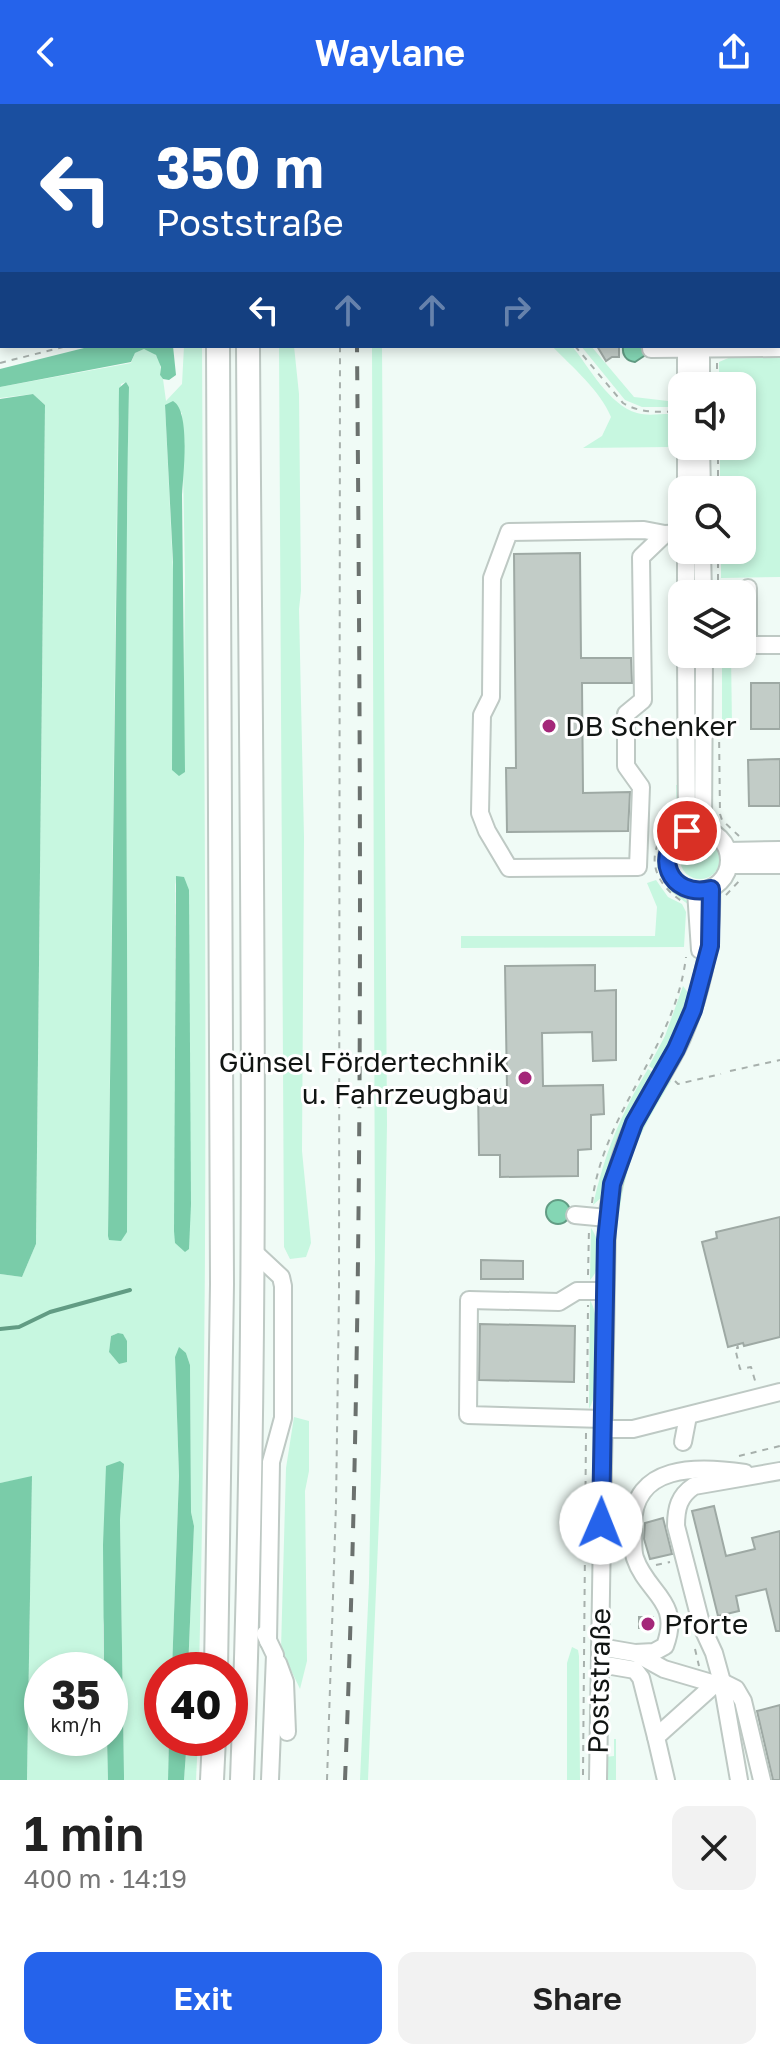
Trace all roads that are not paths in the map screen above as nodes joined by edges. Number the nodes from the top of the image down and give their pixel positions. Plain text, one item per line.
1 (218, 348) edge
2 (248, 348) edge
3 (698, 348) edge
4 (780, 348) edge
5 (651, 349) dead end
6 (685, 372) edge
7 (700, 372) edge
8 (674, 534) edge
9 (756, 645) edge
10 (780, 645) edge
11 (681, 668) edge
12 (703, 668) edge
13 (695, 830) junction
14 (780, 850) edge
15 (728, 858) junction
16 (780, 865) edge
17 (698, 896) junction
18 (251, 1249) junction
19 (596, 1291) junction
20 (780, 1392) edge
21 (688, 1416) junction
22 (598, 1422) junction
23 (683, 1442) dead end
24 (780, 1471) edge
25 (759, 1475) junction
26 (247, 1596) junction
27 (272, 1648) junction
28 (216, 1652) edge
29 (635, 1653) junction
30 (600, 1655) junction
31 (718, 1683) junction
32 (287, 1732) dead end
33 (656, 1737) junction
34 (213, 1756) edge
35 (212, 1780) edge
36 (242, 1780) edge
37 (270, 1780) edge
38 (598, 1780) edge
39 (666, 1780) edge
40 (739, 1780) edge
41 (762, 1780) edge

1 - 28 highway
2 - 18 highway
3 - 4 street
3 - 5 street
3 - 6 street
3 - 7 street
8 - 8 street
9 - 10 street
11 - 13 street
12 - 13 street
13 - 15 street
13 - 17 street
14 - 15 street
15 - 16 street
15 - 17 street
17 - 19 street, Poststraße
18 - 26 highway
18 - 27 street
19 - 22 street, Poststraße
19 - 22 street
20 - 21 street
21 - 22 street
21 - 23 street
22 - 30 street, Poststraße
24 - 25 street
25 - 29 street
25 - 31 street
26 - 27 street
26 - 36 highway
27 - 32 street
27 - 37 street
29 - 30 street
29 - 31 street
30 - 33 street
30 - 38 street, Poststraße
31 - 33 street
31 - 40 street
31 - 41 street
33 - 39 street
34 - 35 highway

